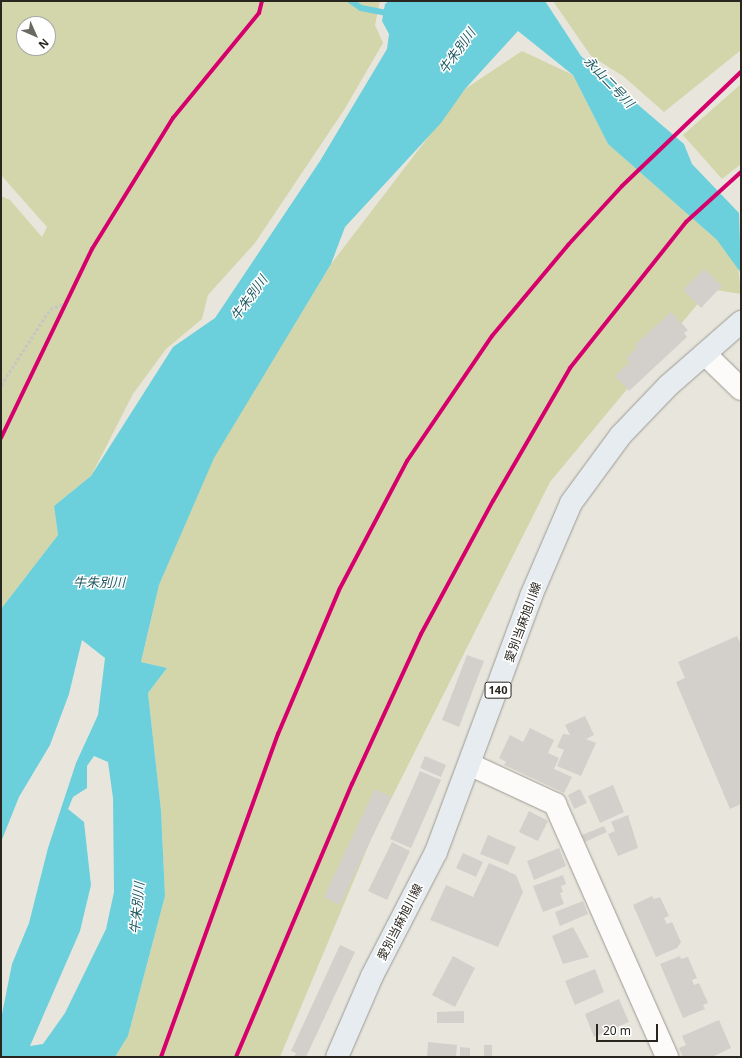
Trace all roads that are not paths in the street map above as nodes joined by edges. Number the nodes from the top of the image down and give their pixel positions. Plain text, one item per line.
1 (741, 322) edge
2 (705, 354) junction
3 (741, 389) edge
4 (471, 765) junction
5 (337, 1057) edge
6 (667, 1057) edge

1 - 2 main road, 愛別当麻旭川線 / 140
2 - 3 street
2 - 4 main road, 愛別当麻旭川線 / 140
4 - 5 main road, 愛別当麻旭川線 / 140
4 - 6 street

